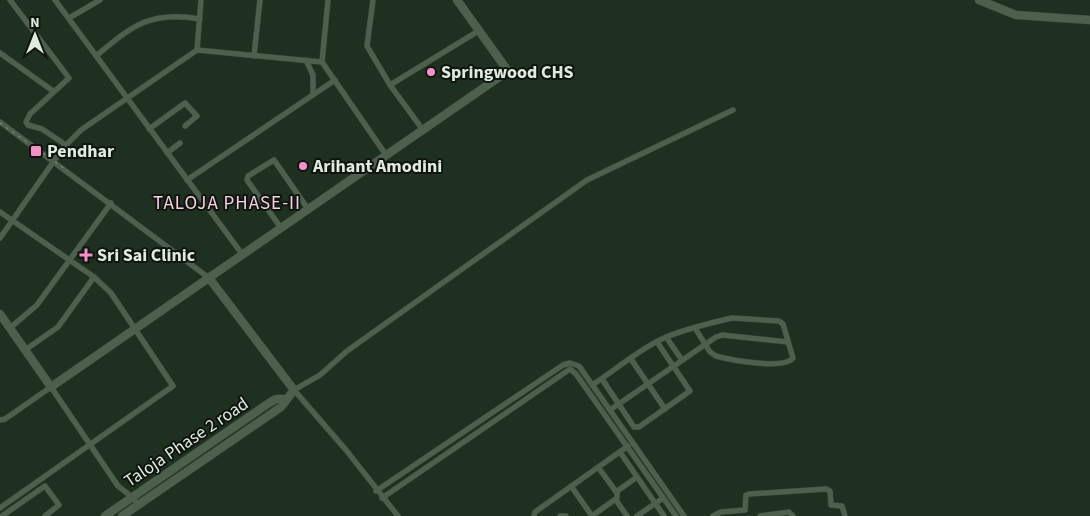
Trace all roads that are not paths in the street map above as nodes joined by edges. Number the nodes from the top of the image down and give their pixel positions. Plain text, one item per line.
1 (10, 0) edge
2 (55, 0) edge
3 (100, 0) edge
4 (202, 0) edge
5 (260, 0) edge
6 (328, 0) edge
7 (372, 0) edge
8 (456, 0) edge
9 (979, 0) edge
10 (68, 18) junction
11 (200, 19) junction
12 (1090, 20) edge
13 (480, 30) junction
14 (197, 50) junction
15 (0, 53) edge
16 (96, 56) junction
17 (254, 56) junction
18 (306, 60) junction
19 (322, 62) junction
20 (335, 80) junction
21 (390, 85) junction
22 (53, 92) junction
23 (313, 94) junction
24 (126, 97) junction
25 (733, 110) dead end
26 (0, 122) edge
27 (185, 126) dead end
28 (149, 128) junction
29 (423, 130) junction
30 (180, 143) dead end
31 (66, 145) junction
32 (167, 153) junction
33 (386, 155) junction
34 (53, 162) junction
35 (187, 180) junction
36 (111, 203) junction
37 (308, 209) junction
38 (0, 212) edge
39 (12, 221) junction
40 (280, 228) junction
41 (0, 238) edge
42 (242, 254) junction
43 (69, 260) junction
44 (94, 277) junction
45 (209, 278) junction
46 (0, 314) edge
47 (10, 328) junction
48 (134, 328) junction
49 (695, 328) junction
50 (666, 337) junction
51 (657, 342) junction
52 (788, 342) junction
53 (705, 344) junction
54 (25, 350) junction
55 (631, 359) junction
56 (682, 360) junction
57 (570, 366) junction
58 (674, 366) junction
59 (602, 379) junction
60 (648, 384) junction
61 (592, 385) junction
62 (51, 386) junction
63 (294, 390) junction
64 (286, 399) junction
65 (619, 404) junction
66 (665, 409) junction
67 (610, 410) junction
68 (0, 420) edge
69 (633, 443) junction
70 (90, 445) junction
71 (627, 447) junction
72 (620, 452) junction
73 (598, 467) junction
74 (637, 477) junction
75 (571, 486) junction
76 (28, 488) junction
77 (376, 491) junction
78 (616, 492) junction
79 (32, 495) junction
80 (132, 496) junction
81 (382, 498) junction
82 (663, 498) junction
83 (616, 500) junction
84 (656, 503) junction
85 (138, 505) junction
86 (0, 508) edge
87 (1, 515) edge
88 (45, 516) edge
89 (105, 516) edge
90 (122, 516) edge
91 (398, 516) edge
92 (534, 516) edge
93 (560, 516) edge
94 (566, 516) edge
95 (592, 516) edge
96 (627, 516) edge
97 (637, 516) edge
98 (664, 516) edge
99 (676, 516) edge
100 (684, 516) edge
101 (713, 516) edge
102 (760, 516) edge
103 (793, 516) edge
104 (845, 516) edge

1 - 22 street
2 - 10 street
3 - 10 street
4 - 11 street
5 - 17 street
6 - 19 street
7 - 21 street
8 - 13 street
9 - 12 street
10 - 16 street
11 - 14 street
11 - 16 street
13 - 21 street
13 - 29 street
14 - 17 street
14 - 24 street
15 - 22 street
16 - 24 street
17 - 18 street
18 - 19 street
18 - 23 street
19 - 20 street
20 - 23 street
20 - 33 street
21 - 29 street
22 - 31 street
23 - 35 street
24 - 28 street
24 - 31 street
25 - 63 street
26 - 34 street
27 - 28 street
28 - 32 street
29 - 33 street
30 - 32 street
31 - 34 street
32 - 35 street
33 - 37 street
34 - 36 street
34 - 39 street
35 - 42 street
36 - 43 street
36 - 45 street
37 - 40 street
37 - 40 street
38 - 39 street
39 - 41 street
39 - 43 street
40 - 42 street
42 - 45 street
43 - 44 street
43 - 47 street
44 - 48 street
44 - 54 street
45 - 48 street
45 - 63 street
46 - 47 street
47 - 54 street
48 - 62 street
48 - 70 street
49 - 50 street
49 - 52 street
49 - 53 street
50 - 51 street
50 - 56 street
51 - 55 street
51 - 58 street
52 - 53 street
52 - 53 street
53 - 56 street
54 - 62 street
55 - 59 street
55 - 60 street
56 - 58 street
57 - 61 street
57 - 71 street
57 - 77 street
57 - 81 street
58 - 60 street
58 - 66 street
59 - 61 street
59 - 65 street
60 - 65 street
60 - 66 street
61 - 67 street
62 - 68 street
62 - 70 street
63 - 64 street, Taloja Phase 2 road
63 - 77 street
64 - 80 street, Taloja Phase 2 road
64 - 85 street, Taloja Phase 2 road
65 - 66 street
65 - 67 street
67 - 69 street
69 - 71 street
69 - 100 street
70 - 76 street
70 - 80 street
71 - 72 street
71 - 82 street
72 - 73 street
72 - 74 street
73 - 75 street
73 - 78 street
74 - 78 street
74 - 84 street
75 - 92 street
75 - 95 street
76 - 79 street
76 - 86 street
77 - 81 street
78 - 83 street
79 - 87 street
79 - 88 street
80 - 85 street
80 - 89 street, Taloja Phase 2 road
81 - 91 street
82 - 84 street
82 - 99 street
83 - 95 street
83 - 96 street
84 - 97 street
84 - 98 street
85 - 90 street, Taloja Phase 2 road
93 - 94 street
101 - 104 street
102 - 103 street

